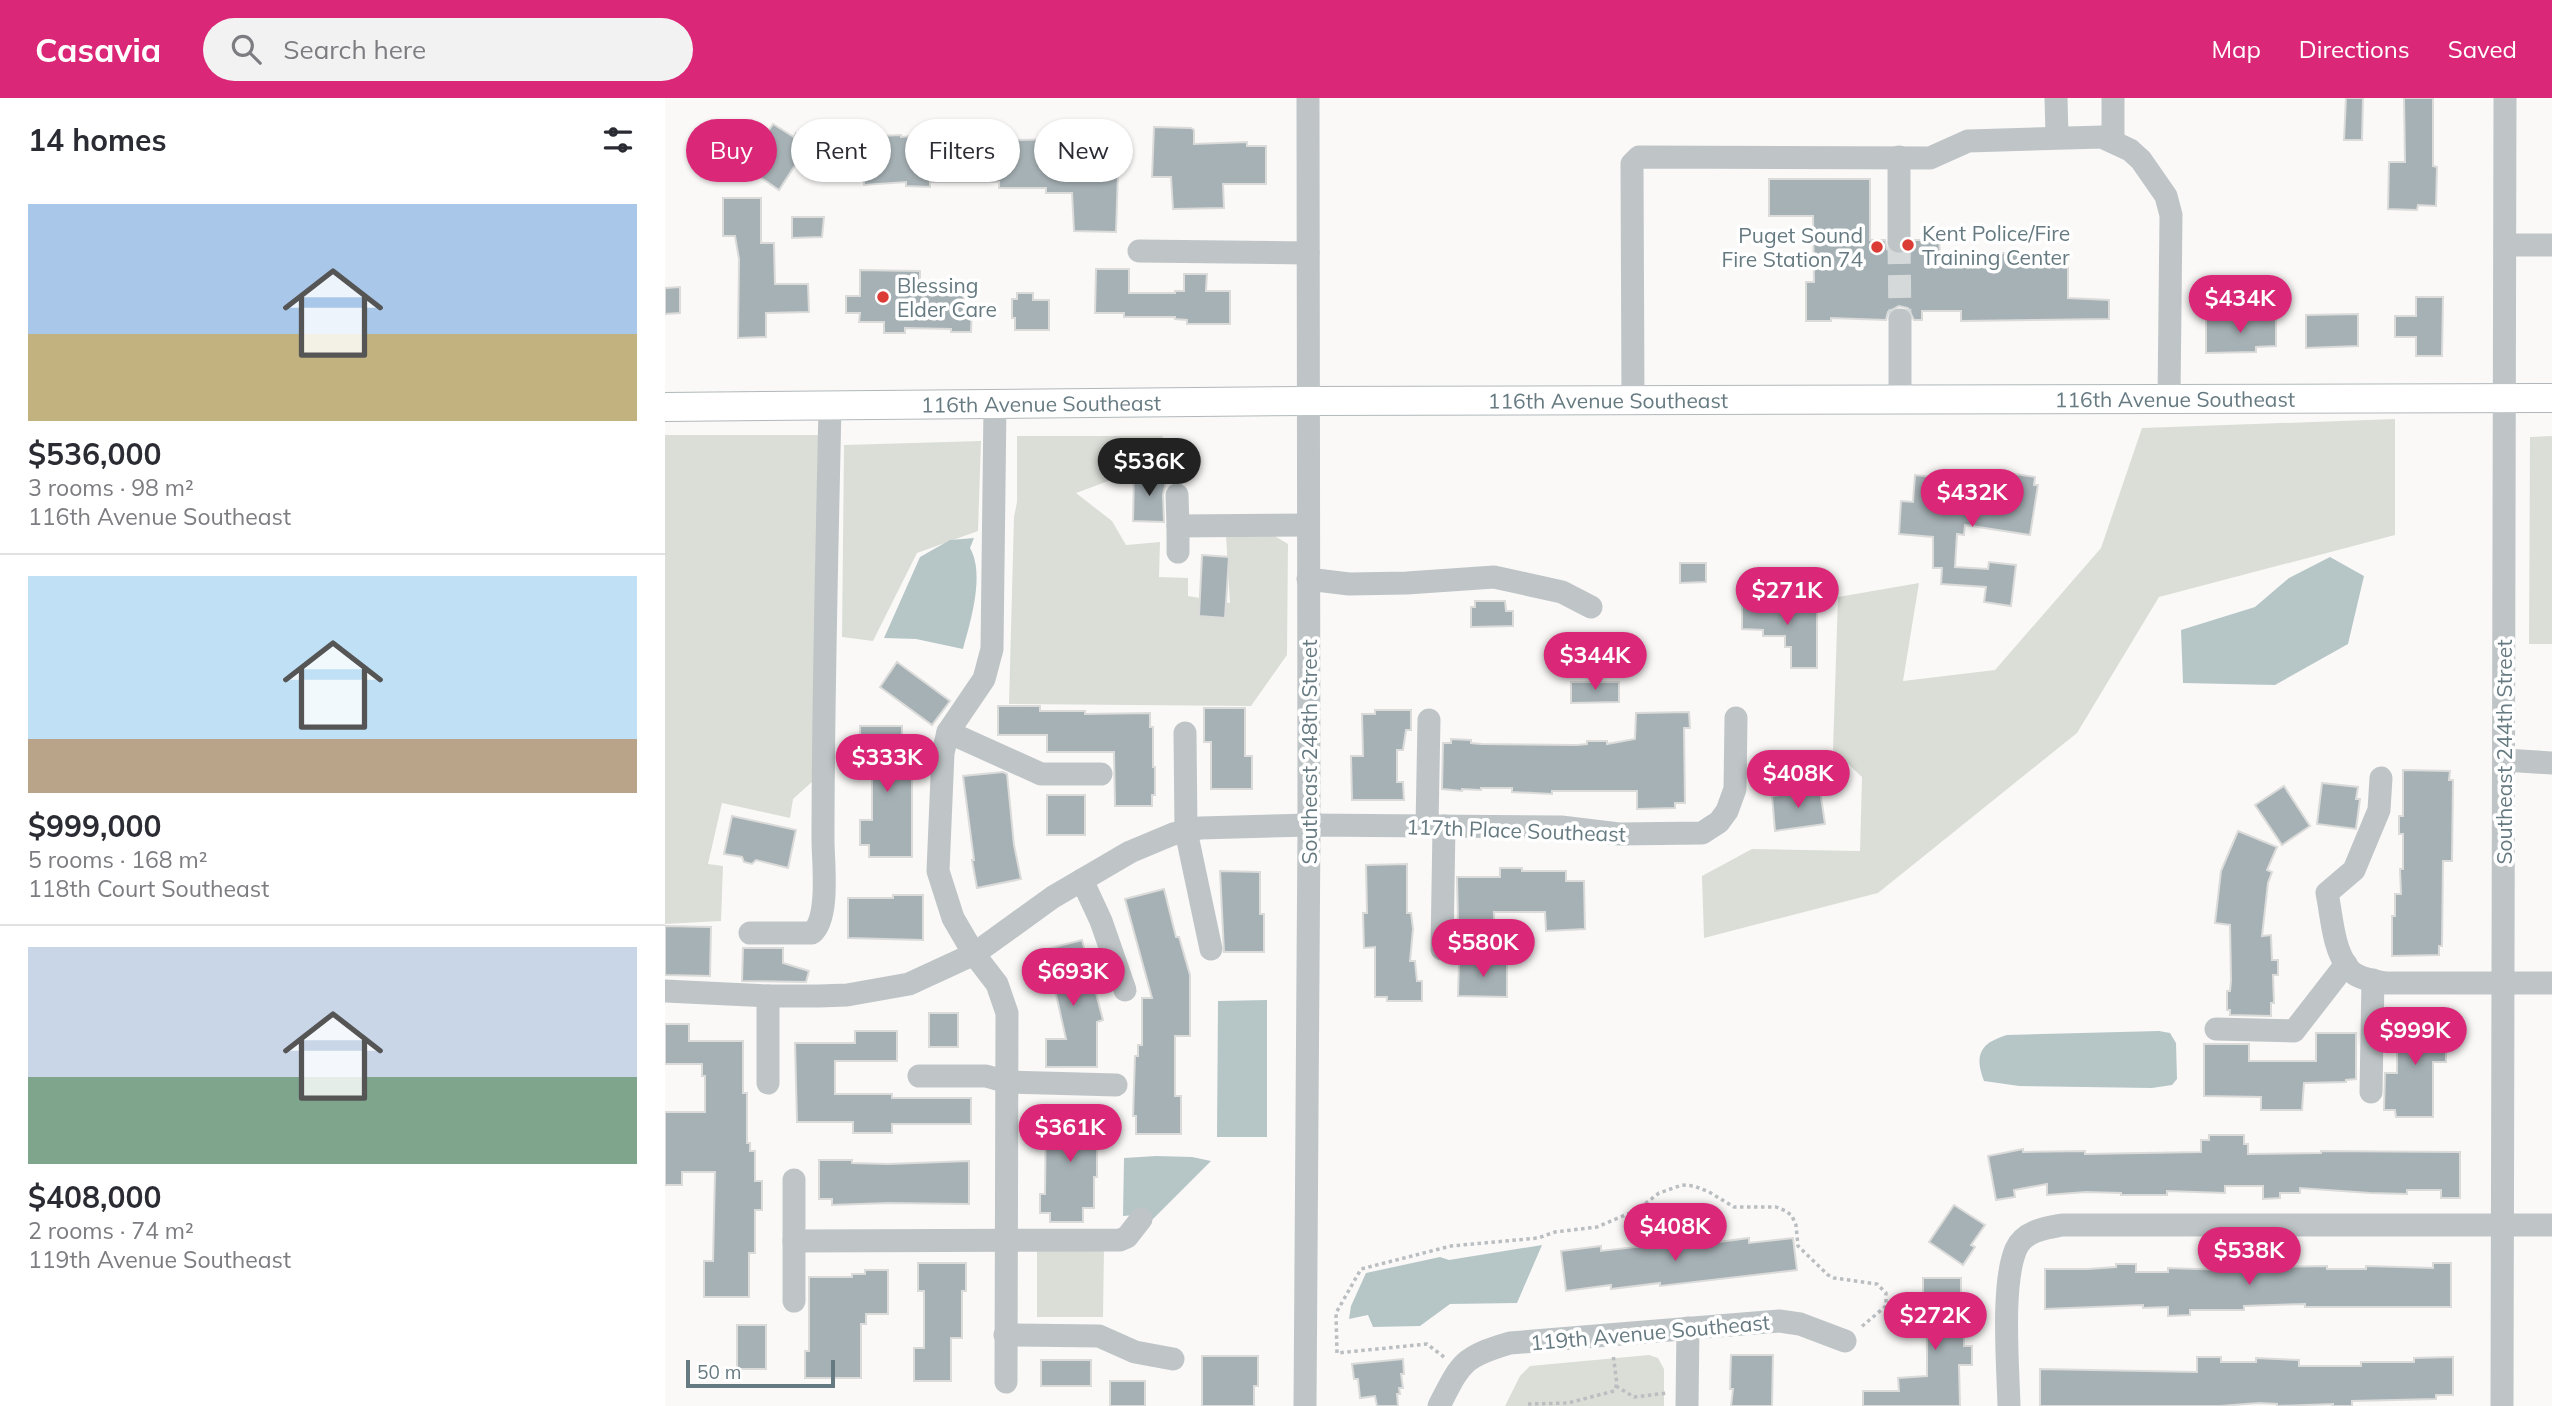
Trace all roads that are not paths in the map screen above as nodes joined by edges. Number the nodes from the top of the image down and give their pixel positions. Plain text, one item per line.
1 (1308, 98) edge
2 (2056, 98) edge
3 (2113, 98) edge
4 (2505, 98) edge
5 (2057, 136) junction
6 (2113, 141) junction
7 (1899, 157) junction
8 (1899, 241) tunnel mouth
9 (2505, 245) junction
10 (2552, 245) edge
11 (1139, 251) dead end
12 (1308, 253) junction
13 (1900, 320) tunnel mouth
14 (2505, 398) junction
15 (2552, 398) edge
16 (2169, 399) junction
17 (1633, 400) junction
18 (1900, 400) junction
19 (1308, 401) junction
20 (995, 405) junction
21 (830, 406) junction
22 (665, 407) edge
23 (1177, 495) dead end
24 (1308, 525) junction
25 (1178, 526) junction
26 (1178, 552) dead end
27 (1308, 579) junction
28 (1591, 607) dead end
29 (1736, 718) dead end
30 (1429, 720) dead end
31 (948, 732) junction
32 (1185, 733) dead end
33 (2504, 760) junction
34 (2552, 763) edge
35 (1101, 774) dead end
36 (2381, 778) dead end
37 (1309, 825) junction
38 (1436, 826) junction
39 (1186, 831) junction
40 (1082, 880) junction
41 (750, 933) dead end
42 (1211, 949) dead end
43 (1442, 949) dead end
44 (974, 954) junction
45 (2346, 964) junction
46 (2373, 980) junction
47 (2503, 983) junction
48 (2552, 984) edge
49 (1125, 990) dead end
50 (665, 991) edge
51 (768, 996) junction
52 (2216, 1029) dead end
53 (919, 1076) dead end
54 (1007, 1082) junction
55 (768, 1083) dead end
56 (1116, 1085) dead end
57 (2371, 1091) dead end
58 (795, 1180) dead end
59 (1141, 1219) dead end
60 (2503, 1224) junction
61 (2552, 1225) edge
62 (1006, 1239) junction
63 (795, 1241) junction
64 (794, 1301) dead end
65 (1688, 1328) junction
66 (1005, 1335) junction
67 (1845, 1341) road end
68 (1173, 1359) dead end
69 (1006, 1382) dead end
70 (1688, 1399) edge
71 (1305, 1406) edge
72 (1439, 1406) edge
73 (2009, 1406) edge
74 (2502, 1406) edge

1 - 12 street, Southeast 248th Street
2 - 5 street
3 - 6 street
4 - 9 street, Southeast 244th Street
5 - 6 street
5 - 7 street
6 - 16 street
7 - 8 street
7 - 17 street
9 - 10 street
9 - 14 street, Southeast 244th Street
11 - 12 street
12 - 19 street, Southeast 248th Street
13 - 18 street
14 - 15 main road, 116th Avenue Southeast
14 - 16 main road, 116th Avenue Southeast
14 - 33 street, Southeast 244th Street
16 - 18 main road, 116th Avenue Southeast
17 - 18 main road, 116th Avenue Southeast
17 - 19 main road, 116th Avenue Southeast
19 - 20 main road, 116th Avenue Southeast
19 - 24 street, Southeast 248th Street
20 - 21 main road, 116th Avenue Southeast
20 - 31 street
21 - 22 main road, 116th Avenue Southeast
21 - 41 street
23 - 25 street
24 - 25 street
24 - 27 street, Southeast 248th Street
25 - 26 street
27 - 28 street
27 - 37 street, Southeast 248th Street
29 - 38 street, 117th Place Southeast
30 - 38 street
31 - 35 street
31 - 44 street
32 - 39 street
33 - 34 street
33 - 47 street, Southeast 244th Street
36 - 45 street
37 - 38 street, 117th Place Southeast
37 - 39 street, 117th Place Southeast
37 - 71 street, Southeast 248th Street
38 - 43 street
39 - 40 street, 117th Place Southeast
39 - 42 street
40 - 44 street, 117th Place Southeast
40 - 49 street
44 - 51 street, 117th Place Southeast
44 - 54 street
45 - 46 street
45 - 52 street
46 - 47 street
46 - 57 street
47 - 48 street
47 - 60 street, Southeast 244th Street
50 - 51 street, 117th Place Southeast
51 - 55 street
53 - 54 street
54 - 56 street
54 - 62 street
58 - 63 street
59 - 62 street
60 - 61 street
60 - 73 street
60 - 74 street, Southeast 244th Street
62 - 63 street
62 - 66 street
63 - 64 street
65 - 67 street, 119th Avenue Southeast
65 - 70 street
65 - 72 street, 119th Avenue Southeast
66 - 68 street
66 - 69 street

